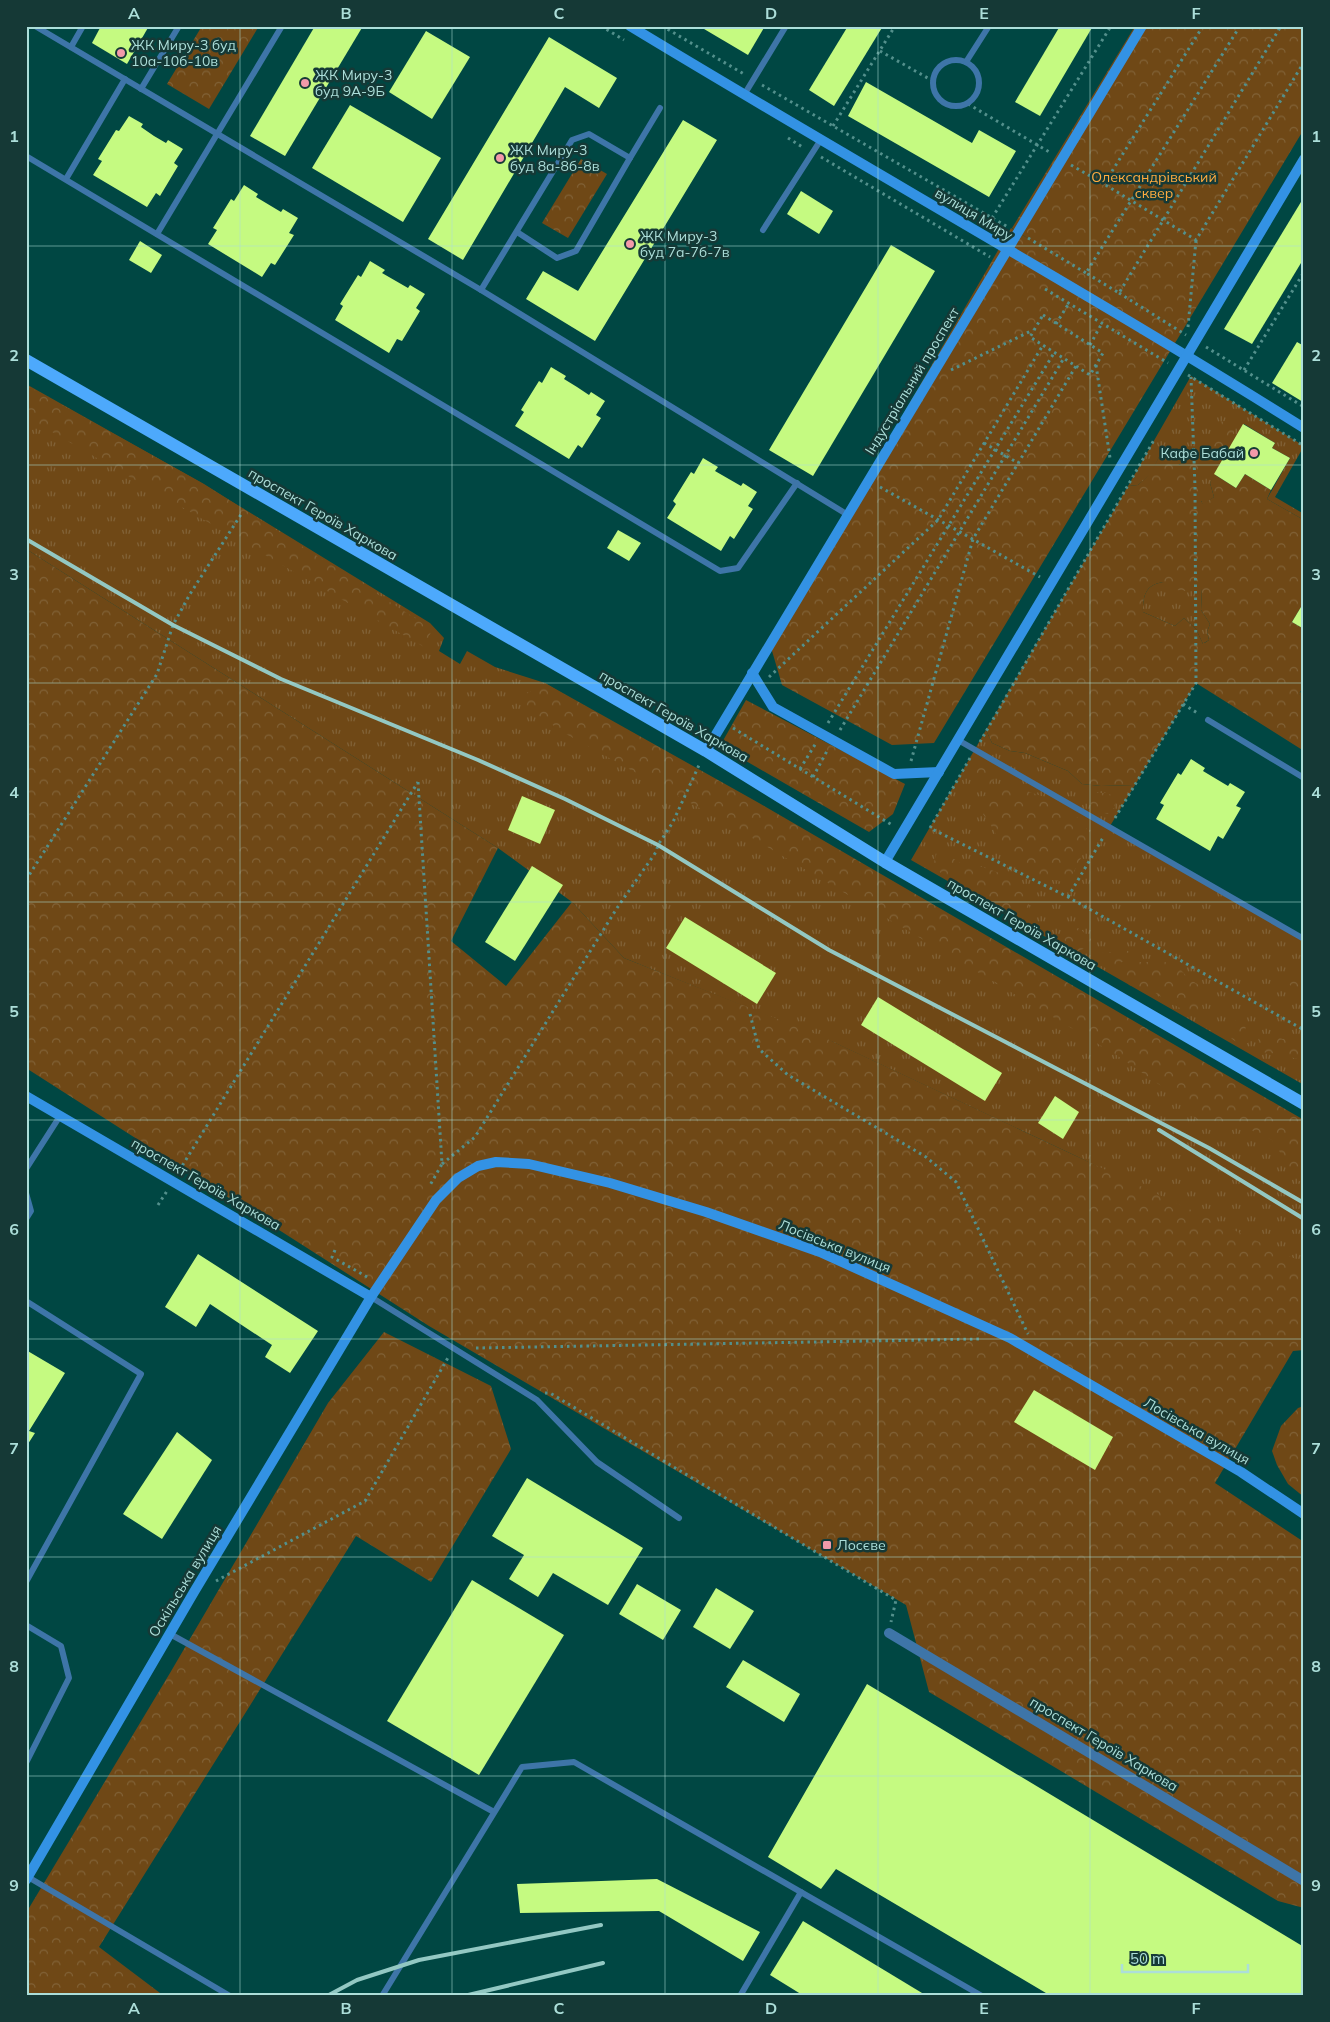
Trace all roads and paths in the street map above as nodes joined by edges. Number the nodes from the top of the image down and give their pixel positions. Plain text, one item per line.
1 (35, 26) edge
2 (83, 26) edge
3 (179, 26) edge
4 (282, 26) edge
5 (630, 26) edge
6 (662, 26) edge
7 (786, 26) edge
8 (895, 26) edge
9 (989, 26) edge
10 (1111, 26) edge
11 (1142, 26) edge
12 (1203, 26) edge
13 (1240, 26) edge
14 (1280, 26) edge
15 (70, 47) junction
16 (880, 51) junction
17 (966, 62) junction
18 (1304, 62) edge
19 (125, 79) junction
20 (754, 80) junction
21 (933, 81) junction
22 (142, 89) junction
23 (744, 96) junction
24 (968, 104) junction
25 (660, 108) dead end
26 (834, 126) junction
27 (217, 134) junction
28 (820, 141) junction
29 (1037, 145) junction
30 (26, 156) edge
31 (630, 158) junction
32 (1304, 159) edge
33 (66, 179) junction
34 (1131, 201) junction
35 (992, 218) junction
36 (1165, 220) junction
37 (763, 230) dead end
38 (516, 232) junction
39 (1018, 232) junction
40 (157, 234) junction
41 (1196, 240) junction
42 (974, 248) dead end
43 (1008, 250) junction
44 (996, 260) dead end
45 (1304, 272) edge
46 (1086, 273) junction
47 (1044, 288) dead end
48 (481, 290) junction
49 (1119, 293) junction
50 (1069, 303) junction
51 (1102, 323) junction
52 (1056, 324) junction
53 (1034, 330) junction
54 (1191, 338) junction
55 (1043, 345) junction
56 (1090, 345) junction
57 (1054, 352) junction
58 (1187, 355) junction
59 (1064, 358) junction
60 (26, 360) edge
61 (1096, 364) junction
62 (1076, 366) junction
63 (1176, 367) dead end
64 (1244, 370) junction
65 (1183, 372) dead end
66 (1192, 375) junction
67 (929, 380) junction
68 (1186, 385) dead end
69 (1304, 407) edge
70 (1304, 428) edge
71 (1157, 434) dead end
72 (984, 443) junction
73 (1304, 446) edge
74 (1018, 463) junction
75 (1113, 479) junction
76 (868, 481) junction
77 (796, 484) junction
78 (242, 513) dead end
79 (848, 515) junction
80 (938, 520) junction
81 (950, 526) junction
82 (959, 532) junction
83 (973, 539) junction
84 (1041, 578) dead end
85 (1058, 587) dead end
86 (1066, 592) junction
87 (752, 673) junction
88 (759, 686) junction
89 (1183, 704) junction
90 (1208, 720) joint
91 (723, 722) junction
92 (821, 734) junction
93 (958, 740) junction
94 (833, 741) junction
95 (975, 749) junction
96 (706, 751) junction
97 (800, 769) junction
98 (939, 772) junction
99 (908, 773) junction
100 (813, 777) junction
101 (1304, 778) edge
102 (1109, 827) junction
103 (904, 832) junction
104 (885, 862) junction
105 (26, 880) edge
106 (1068, 897) junction
107 (1304, 939) edge
108 (750, 1014) dead end
109 (1304, 1030) edge
110 (26, 1096) edge
111 (1304, 1104) edge
112 (60, 1116) junction
113 (442, 1164) junction
114 (26, 1169) edge
115 (173, 1182) junction
116 (427, 1189) dead end
117 (26, 1193) edge
118 (158, 1205) dead end
119 (26, 1219) edge
120 (335, 1250) dead end
121 (368, 1296) junction
122 (26, 1300) edge
123 (981, 1339) dead end
124 (454, 1348) junction
125 (1038, 1354) junction
126 (526, 1393) junction
127 (1304, 1514) edge
128 (679, 1518) dead end
129 (26, 1582) edge
130 (194, 1592) junction
131 (26, 1625) edge
132 (889, 1633) joint
133 (170, 1634) junction
134 (26, 1763) edge
135 (494, 1812) junction
136 (27, 1879) edge
137 (1304, 1881) edge
138 (801, 1892) junction
139 (230, 1996) edge
140 (382, 1996) edge
141 (740, 1996) edge
142 (982, 1996) edge

1 - 15 lane
2 - 15 lane
3 - 22 lane
4 - 27 lane
5 - 23 street, вулиця Миру
6 - 20 path
7 - 20 lane
8 - 16 path
9 - 17 lane
10 - 29 path
11 - 39 street, Індустріальний проспект
12 - 34 path
13 - 34 path
14 - 36 path
15 - 19 lane
16 - 21 path
16 - 26 path
17 - 21 lane
17 - 24 lane
18 - 41 path
19 - 22 lane
19 - 33 lane
20 - 23 lane
20 - 26 path
21 - 24 lane
22 - 27 lane
23 - 28 street, вулиця Миру
24 - 29 path
25 - 31 lane
26 - 35 path
27 - 40 lane
27 - 48 lane
28 - 37 lane
28 - 43 street, вулиця Миру
29 - 35 path
30 - 33 lane
31 - 38 lane
31 - 38 lane
32 - 54 street
33 - 40 lane
34 - 36 path
34 - 46 path
35 - 39 path
36 - 41 path
36 - 49 path
38 - 48 lane
39 - 43 street, Індустріальний проспект
39 - 46 path
40 - 77 lane
41 - 54 path
42 - 44 path
43 - 58 street, вулиця Миру
43 - 67 street, Індустріальний проспект
45 - 64 path
46 - 49 path
47 - 50 path
48 - 77 lane
49 - 54 path
50 - 51 path
50 - 52 path
51 - 56 path
51 - 63 path
52 - 53 path
52 - 56 path
53 - 55 path
53 - 67 path
54 - 58 street
54 - 64 path
55 - 57 path
55 - 72 path
56 - 61 path
57 - 59 path
57 - 81 path
58 - 70 street, вулиця Миру
58 - 75 street
59 - 62 path
59 - 82 path
60 - 96 main road, проспект Героїв Харкова
61 - 62 path
61 - 75 path
62 - 74 path
64 - 69 path
65 - 66 path
66 - 68 path
66 - 73 path
66 - 89 path
67 - 76 street, Індустріальний проспект
71 - 86 path
72 - 74 path
72 - 80 path
74 - 83 path
75 - 93 street
76 - 79 street, Індустріальний проспект
76 - 80 path
77 - 79 lane
78 - 105 path
79 - 87 street, Індустріальний проспект
80 - 81 path
80 - 88 path
81 - 82 path
81 - 92 path
82 - 83 path
82 - 94 path
83 - 84 path
83 - 99 path
85 - 86 path
86 - 95 path
87 - 88 street
87 - 91 street, Індустріальний проспект
88 - 92 street
89 - 90 path
89 - 102 path
90 - 101 lane
91 - 96 street, Індустріальний проспект
91 - 97 path
92 - 94 street
92 - 97 path
93 - 95 lane
93 - 98 street
94 - 99 street
94 - 100 path
95 - 102 lane
95 - 106 path
96 - 104 main road, проспект Героїв Харкова
96 - 113 path
97 - 100 path
98 - 99 street
98 - 103 street
100 - 103 path
102 - 106 path
102 - 107 lane
103 - 104 street
104 - 111 main road, проспект Героїв Харкова
106 - 109 path
108 - 125 path
110 - 112 street, проспект Героїв Харкова
112 - 114 lane
112 - 115 street, проспект Героїв Харкова
113 - 115 path
113 - 116 path
115 - 118 path
115 - 121 street, проспект Героїв Харкова
117 - 119 lane
120 - 121 path
121 - 124 lane
121 - 125 street, Лосівська вулиця
121 - 130 street, Оскільська вулиця
122 - 129 lane
123 - 124 path
124 - 126 lane
124 - 130 path
125 - 127 street, Лосівська вулиця
126 - 128 lane
126 - 132 path
130 - 133 street, Оскільська вулиця
131 - 134 lane
132 - 137 street, проспект Героїв Харкова
133 - 135 lane
133 - 136 street, Оскільська вулиця
135 - 138 lane
135 - 140 lane
136 - 139 lane
138 - 141 lane
138 - 142 lane

